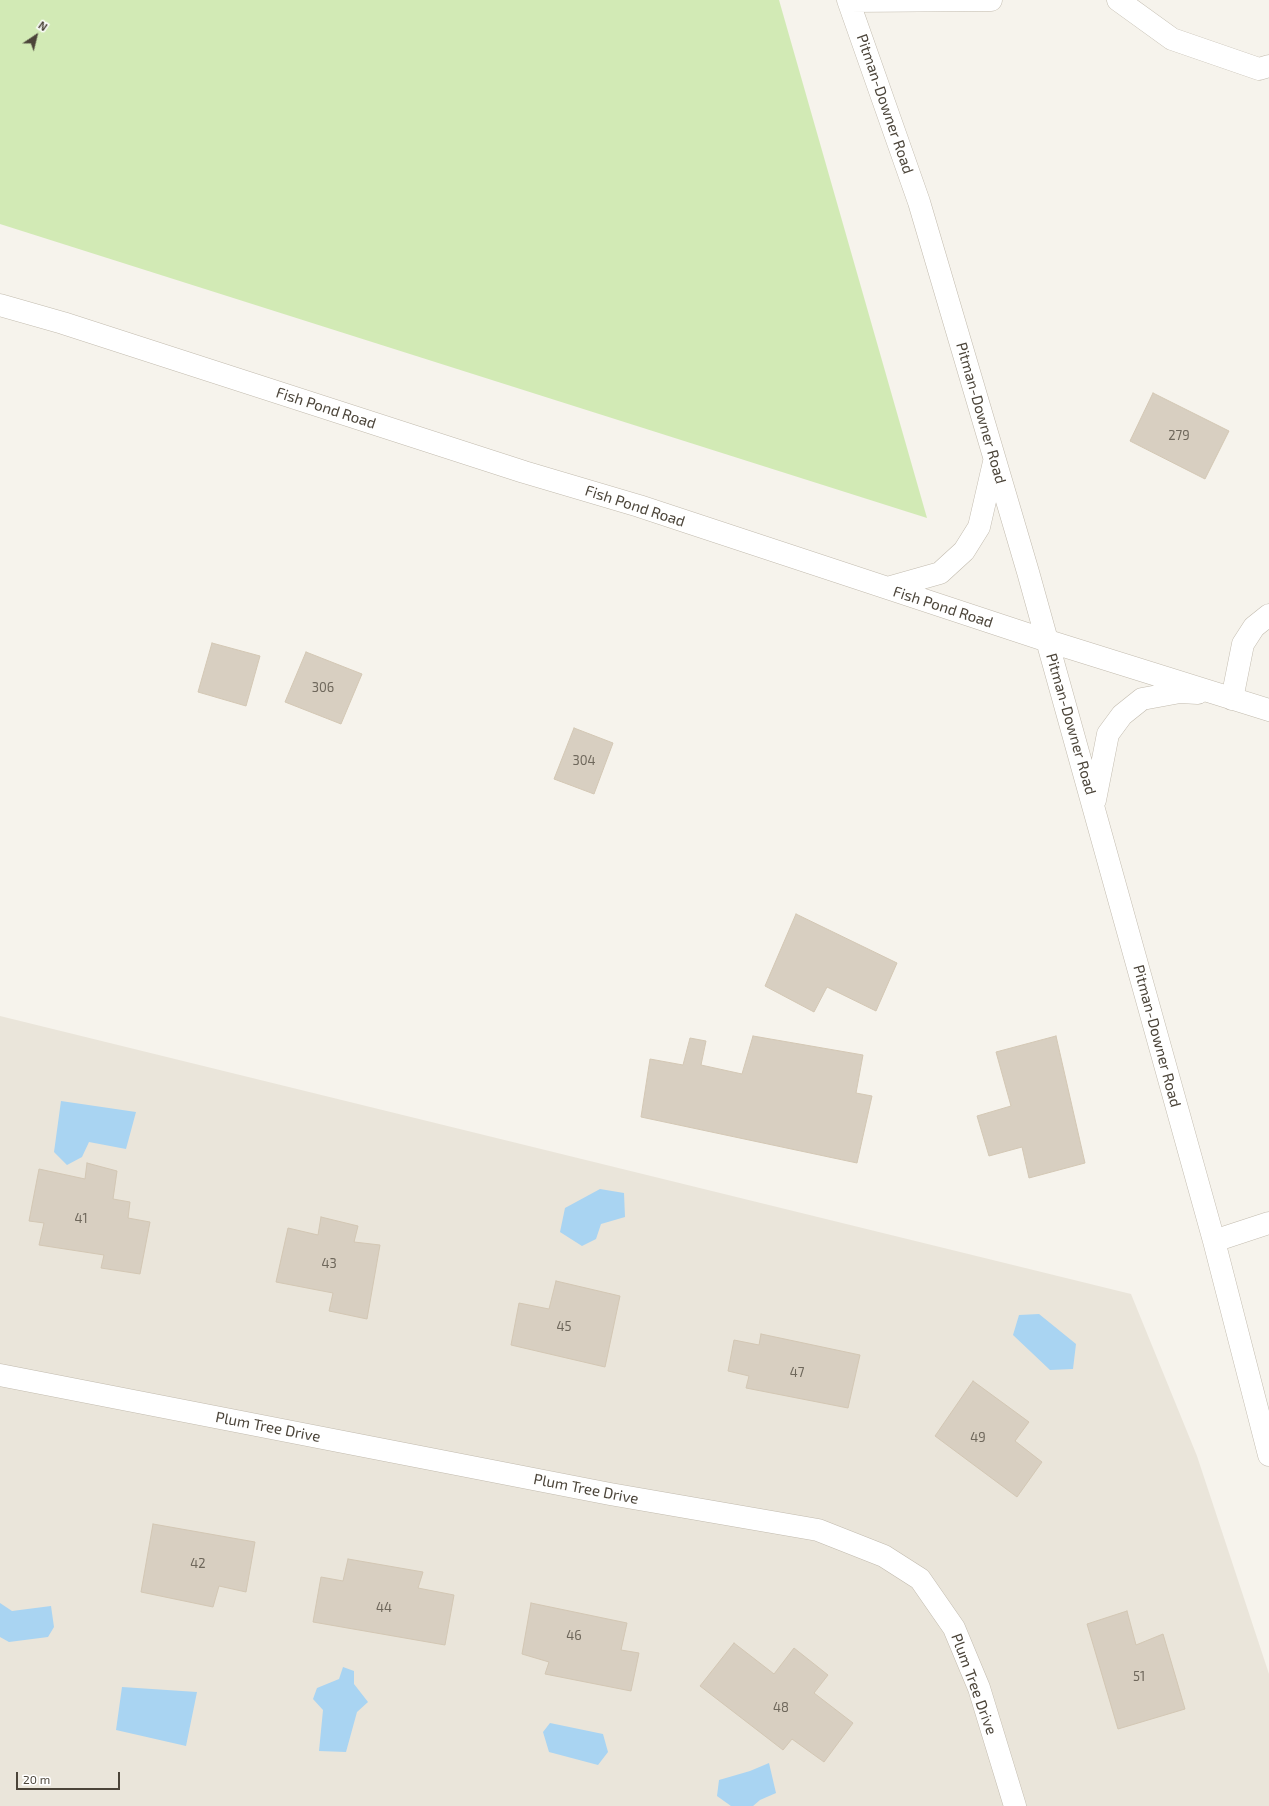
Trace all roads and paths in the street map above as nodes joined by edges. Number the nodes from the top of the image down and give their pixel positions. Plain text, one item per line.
1 (849, 0) edge
2 (991, 0) edge
3 (1118, 0) edge
4 (1269, 66) edge
5 (0, 305) edge
6 (995, 460) junction
7 (887, 588) junction
8 (1269, 615) edge
9 (1048, 641) junction
10 (1226, 696) junction
11 (1269, 710) edge
12 (1094, 806) junction
13 (1269, 1223) edge
14 (1214, 1242) junction
15 (0, 1375) edge
16 (1269, 1455) edge
17 (1014, 1806) edge

1 - 2 street
1 - 6 street, Pitman-Downer Road
3 - 4 street
5 - 7 street, Fish Pond Road
6 - 7 street
6 - 9 street, Pitman-Downer Road
7 - 9 street, Fish Pond Road
8 - 10 street
9 - 10 street, Fish Pond Road
9 - 12 street, Pitman-Downer Road
10 - 11 street, Fish Pond Road
10 - 12 street
12 - 14 street, Pitman-Downer Road
13 - 14 street
14 - 16 street, Pitman-Downer Road
15 - 17 street, Plum Tree Drive

